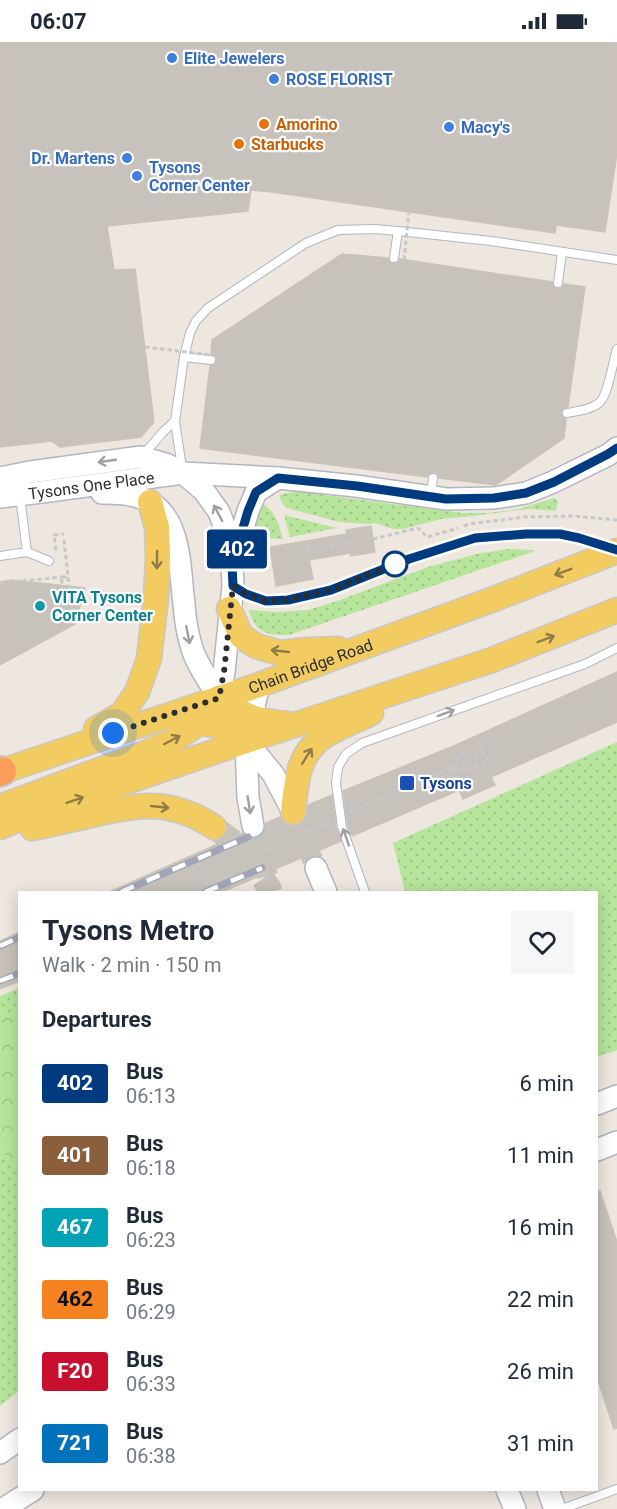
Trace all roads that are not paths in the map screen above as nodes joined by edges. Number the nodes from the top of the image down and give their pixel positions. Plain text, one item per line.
1 (398, 231) junction
2 (562, 252) junction
3 (394, 258) dead end
4 (617, 260) edge
5 (558, 283) dead end
6 (617, 349) edge
7 (184, 357) junction
8 (211, 357) road end
9 (567, 413) dead end
10 (175, 421) junction
11 (617, 448) edge
12 (141, 456) junction
13 (183, 473) junction
14 (0, 478) edge
15 (278, 478) junction
16 (18, 495) edge
17 (150, 502) junction
18 (617, 550) edge
19 (27, 552) junction
20 (0, 556) edge
21 (49, 561) dead end
22 (232, 586) junction
23 (617, 610) edge
24 (617, 648) edge
25 (359, 649) junction
26 (492, 660) junction
27 (259, 685) junction
28 (219, 698) junction
29 (158, 718) junction
30 (201, 722) junction
31 (249, 730) junction
32 (47, 756) junction
33 (0, 772) edge
34 (0, 807) edge
35 (293, 812) joint
36 (214, 826) tunnel mouth
37 (253, 826) tunnel mouth
38 (0, 827) edge
39 (0, 836) edge
40 (316, 868) tunnel mouth
41 (326, 891) edge
42 (365, 891) edge
43 (617, 1096) edge
44 (598, 1104) edge
45 (617, 1142) edge
46 (598, 1150) edge
47 (18, 1440) edge
48 (1, 1451) edge
49 (617, 1489) edge
50 (31, 1491) edge
51 (507, 1491) edge
52 (548, 1491) edge
53 (3, 1509) edge
54 (515, 1509) edge
55 (555, 1509) edge
56 (562, 1509) edge

1 - 2 lane
1 - 3 lane
1 - 7 lane
2 - 4 lane
2 - 5 lane
6 - 9 lane
7 - 8 lane
7 - 10 lane
10 - 12 lane
10 - 13 lane
11 - 15 street, Tysons One Place
12 - 13 street, Tysons One Place
12 -> 14 street, Tysons One Place
13 - 15 street, Tysons One Place
13 - 16 street, Tysons One Place
22 -> 13 street
15 - 22 street
16 - 17 street
16 - 19 lane
17 -> 28 street
17 -> 32 main road
18 - 22 lane
18 -> 25 main road, Chain Bridge Road
19 - 20 lane
19 - 21 lane
25 -> 22 main road
22 - 28 street
26 -> 23 main road
42 -> 24 lane
25 - 27 main road, Chain Bridge Road
26 - 31 main road
35 -> 26 main road
27 - 28 main road, Chain Bridge Road
27 - 31 street
28 - 29 main road, Chain Bridge Road
28 - 30 main road
28 - 31 main road
29 - 30 main road
29 - 32 main road, Chain Bridge Road
30 - 31 main road
34 -> 30 main road
31 - 35 street
31 -> 37 street
38 -> 31 main road
32 - 33 main road, Chain Bridge Road
39 -> 36 main road
40 - 41 street
43 - 44 street
45 - 46 street
47 - 48 street
49 - 56 lane
50 - 53 street
51 - 54 street
52 - 55 street

